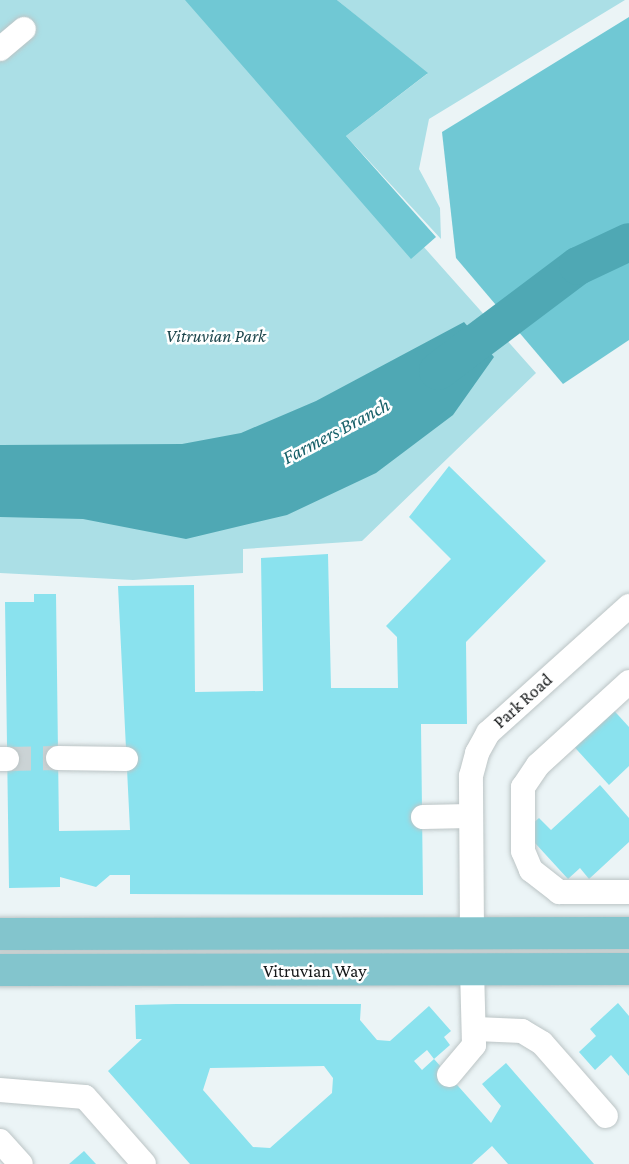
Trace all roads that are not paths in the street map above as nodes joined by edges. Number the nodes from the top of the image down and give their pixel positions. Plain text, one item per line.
1 (0, 25) edge
2 (0, 49) edge
3 (629, 606) edge
4 (629, 682) edge
5 (58, 758) tunnel mouth
6 (126, 759) dead end
7 (470, 816) junction
8 (423, 817) dead end
9 (629, 892) edge
10 (472, 932) junction
11 (629, 933) edge
12 (0, 934) edge
13 (629, 969) edge
14 (0, 970) edge
15 (471, 971) junction
16 (476, 1029) junction
17 (449, 1075) dead end
18 (0, 1090) edge
19 (606, 1116) dead end
20 (0, 1141) edge
21 (21, 1164) edge
22 (144, 1164) edge

1 - 2 street
3 - 7 street, Park Road
4 - 9 street
5 - 6 street
7 - 8 street
7 - 10 street, Park Road
10 - 11 main road
10 - 12 main road
10 - 15 main road
13 - 15 main road, Vitruvian Way
14 - 15 main road, Vitruvian Way
15 - 16 street
16 - 17 street
16 - 19 street
18 - 22 street
20 - 21 street

